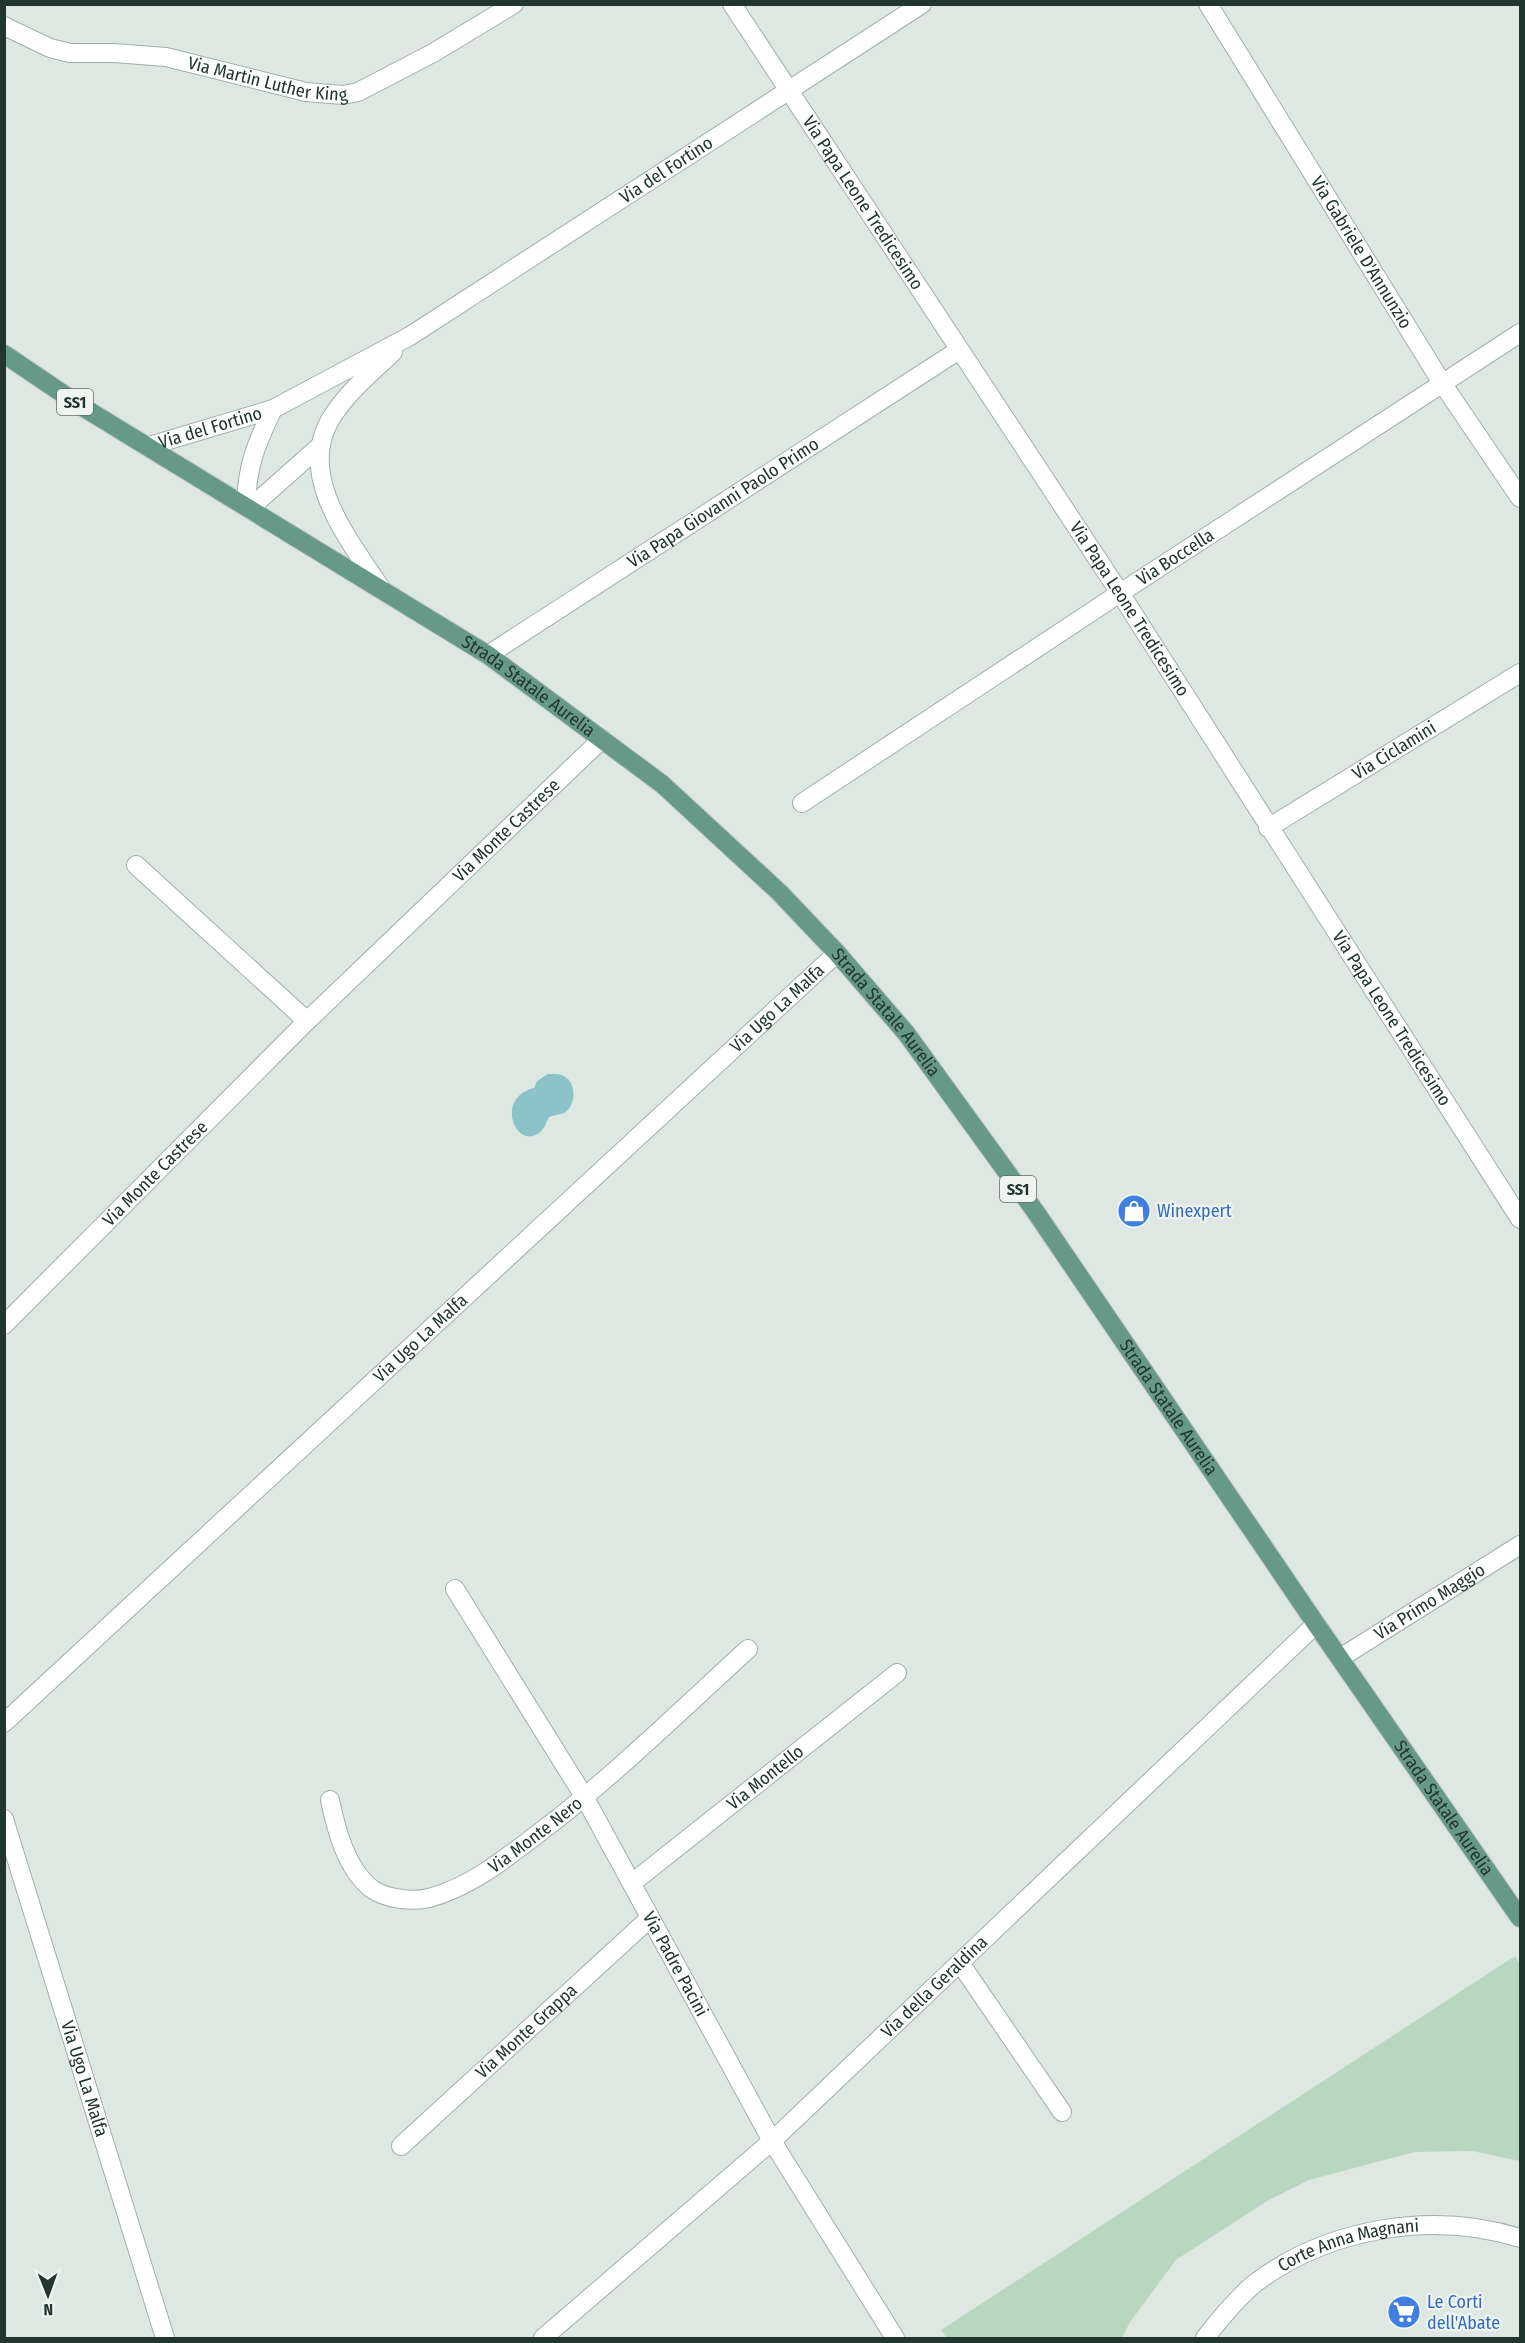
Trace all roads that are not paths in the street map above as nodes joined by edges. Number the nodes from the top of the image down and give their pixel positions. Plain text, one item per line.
1 (514, 4) edge
2 (732, 4) edge
3 (922, 4) edge
4 (1208, 4) edge
5 (4, 26) edge
6 (790, 92) junction
7 (1521, 333) edge
8 (410, 336) junction
9 (959, 350) junction
10 (4, 354) edge
11 (1442, 383) junction
12 (273, 409) junction
13 (149, 446) junction
14 (320, 446) junction
15 (1521, 498) edge
16 (248, 507) junction
17 (380, 587) junction
18 (1120, 593) junction
19 (488, 655) junction
20 (1521, 673) edge
21 (602, 739) junction
22 (802, 802) dead end
23 (1268, 828) junction
24 (136, 865) dead end
25 (837, 953) junction
26 (307, 1022) junction
27 (1521, 1219) edge
28 (4, 1325) edge
29 (1521, 1545) edge
30 (455, 1589) dead end
31 (1316, 1624) junction
32 (748, 1649) dead end
33 (1340, 1659) junction
34 (897, 1673) dead end
35 (4, 1723) edge
36 (585, 1798) junction
37 (330, 1800) dead end
38 (4, 1819) edge
39 (632, 1883) junction
40 (650, 1918) junction
41 (1521, 1918) edge
42 (960, 1963) junction
43 (1062, 2112) dead end
44 (772, 2141) junction
45 (401, 2146) dead end
46 (1521, 2238) edge
47 (165, 2338) edge
48 (543, 2338) edge
49 (895, 2338) edge
50 (1205, 2338) edge

1 - 5 street, Via Martin Luther King
2 - 6 street, Via Papa Leone Tredicesimo
3 - 6 street, Via del Fortino
4 - 11 street, Via Gabriele D'Annunzio
6 - 8 street, Via del Fortino
6 - 9 street, Via Papa Leone Tredicesimo
7 - 11 street, Via Boccella
8 - 12 street, Via del Fortino
8 - 14 street, Via del Fortino
9 - 18 street, Via Papa Leone Tredicesimo
9 - 19 street, Via Papa Giovanni Paolo Primo
10 - 13 main road, Strada Statale Aurelia / SS1
11 - 15 street, Via Gabriele D'Annunzio
11 - 18 street, Via Boccella
12 - 13 street, Via del Fortino
12 - 16 street, Via del Fortino
13 - 16 main road, Strada Statale Aurelia / SS1
14 - 16 street, Via del Fortino
14 - 17 street, Via del Fortino
16 - 17 main road, Strada Statale Aurelia / SS1
17 - 19 main road, Strada Statale Aurelia / SS1
18 - 22 street, Via Boccella
18 - 23 street, Via Papa Leone Tredicesimo
19 - 21 main road, Strada Statale Aurelia / SS1
20 - 23 street, Via Ciclamini
21 - 25 main road, Strada Statale Aurelia / SS1
21 - 26 street, Via Monte Castrese
23 - 27 street, Via Papa Leone Tredicesimo
24 - 26 street
25 - 31 main road, Strada Statale Aurelia / SS1
25 - 35 street, Via Ugo La Malfa
26 - 28 street, Via Monte Castrese
29 - 33 street, Via Primo Maggio
30 - 36 street, Via Padre Pacini
31 - 33 main road, Strada Statale Aurelia / SS1
31 - 42 street, Via della Geraldina
32 - 36 street, Via Monte Nero
33 - 41 main road, Strada Statale Aurelia / SS1
34 - 39 street, Via Montello
36 - 37 street, Via Monte Nero
36 - 39 street, Via Padre Pacini
38 - 47 street, Via Ugo La Malfa
39 - 40 street, Via Padre Pacini
40 - 44 street, Via Padre Pacini
40 - 45 street, Via Monte Grappa
42 - 43 street
42 - 44 street, Via della Geraldina
44 - 48 street, Via della Geraldina
44 - 49 street, Via Padre Pacini
46 - 50 street, Corte Anna Magnani

